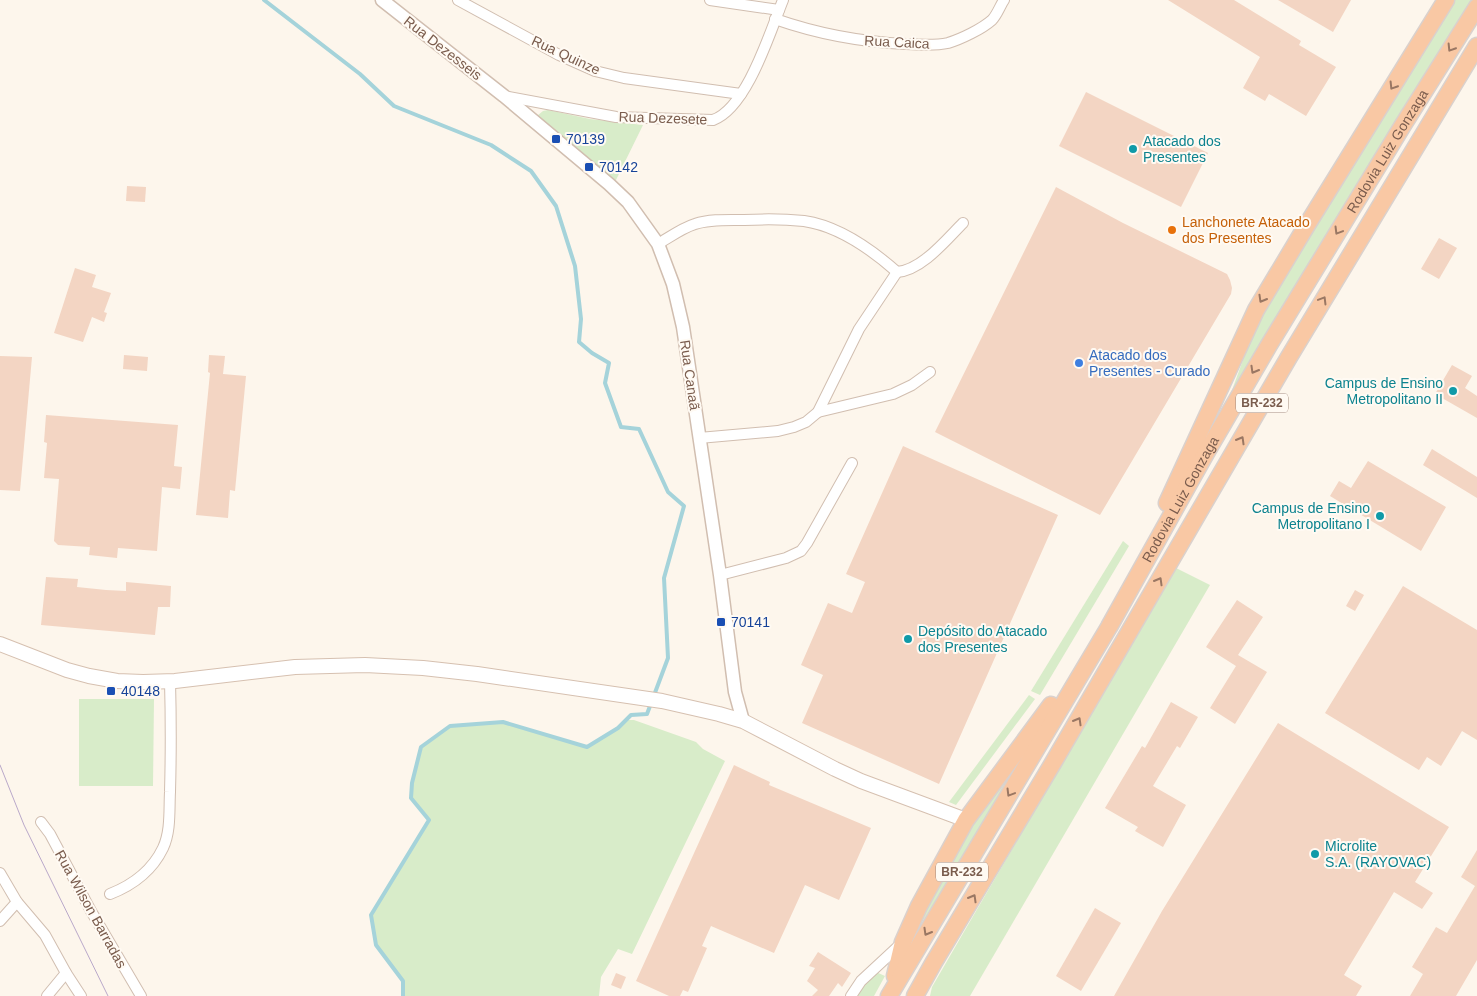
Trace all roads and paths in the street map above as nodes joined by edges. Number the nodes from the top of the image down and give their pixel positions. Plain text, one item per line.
1 (458, 0) edge
2 (710, 0) edge
3 (1004, 0) edge
4 (1446, 0) edge
5 (385, 1) edge
6 (1477, 6) edge
7 (779, 10) edge
8 (1477, 46) edge
9 (741, 94) junction
10 (504, 96) junction
11 (963, 223) dead end
12 (658, 244) junction
13 (897, 272) junction
14 (930, 372) dead end
15 (818, 412) junction
16 (699, 438) junction
17 (852, 463) dead end
18 (1148, 557) junction
19 (720, 576) junction
20 (1109, 627) junction
21 (0, 644) edge
22 (170, 681) junction
23 (743, 721) junction
24 (966, 820) junction
25 (41, 822) dead end
26 (0, 873) edge
27 (110, 894) dead end
28 (17, 902) junction
29 (0, 920) edge
30 (903, 942) junction
31 (66, 974) junction
32 (919, 992) edge
33 (890, 995) edge
34 (47, 996) edge
35 (81, 996) edge
36 (141, 996) edge
37 (851, 996) edge

1 - 9 street, Rua Quinze
2 - 7 street, Rua Caica
3 - 7 street, Rua Caica
4 -> 18 highway
5 - 10 street, Rua Dezesseis
6 -> 18 highway, Rodovia Luiz Gonzaga / BR-232
7 - 9 street, Rua Dezesete
32 -> 8 highway, Rodovia Luiz Gonzaga / BR-232
9 - 10 street, Rua Dezesete
10 - 12 street, Rua Canaã
11 - 13 street
12 - 13 street
12 - 16 street, Rua Canaã
13 - 15 street
14 - 15 street
15 - 16 street
16 - 19 street, Rua Canaã
17 - 19 street
18 - 20 highway, Rodovia Luiz Gonzaga / BR-232
19 - 23 street, Rua Canaã
20 - 24 highway
20 -> 33 highway, Rodovia Luiz Gonzaga / BR-232
21 - 22 main road
22 - 23 main road
22 - 27 street
23 - 24 main road
24 - 30 highway
25 - 36 street, Rua Wilson Barradas
26 - 28 street
28 - 29 street
28 - 31 street
30 - 33 highway
30 - 37 street
31 - 34 street
31 - 35 street

